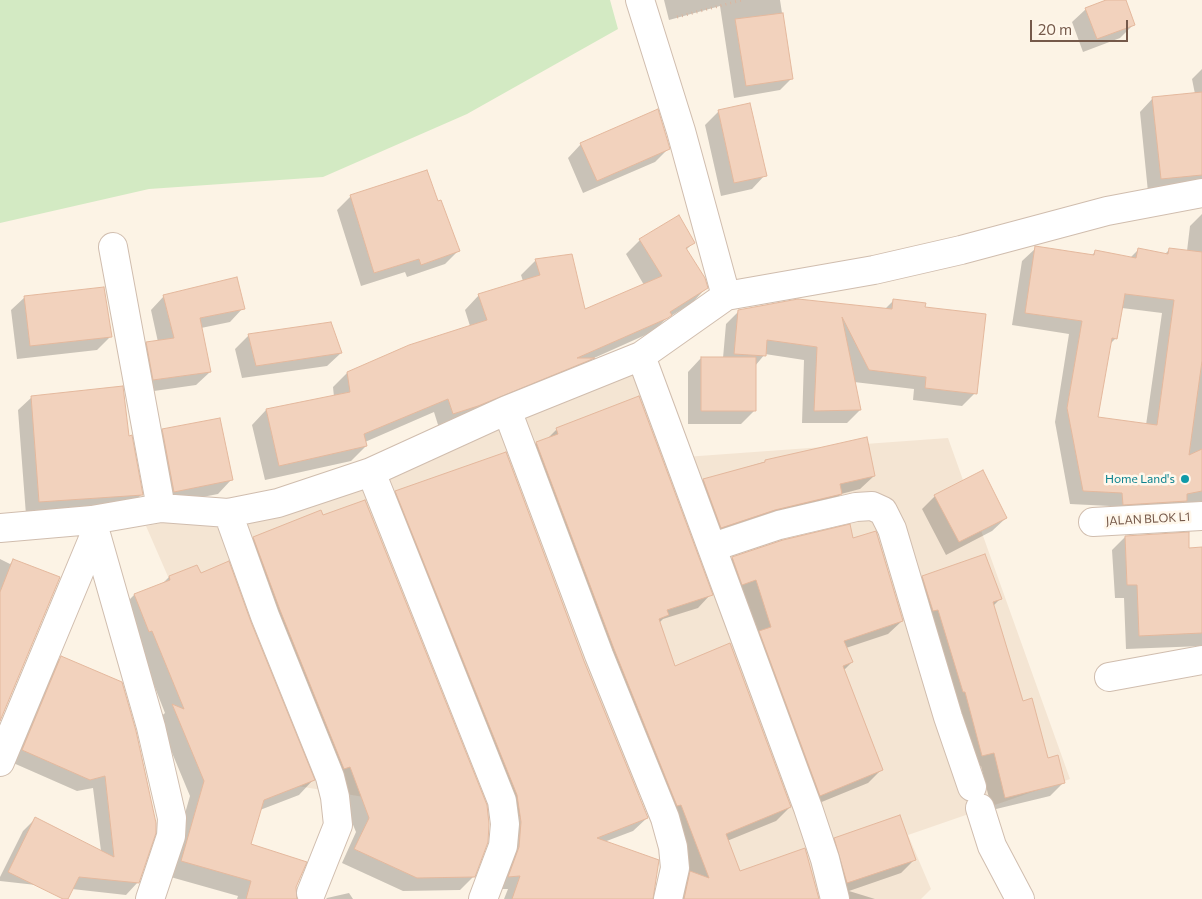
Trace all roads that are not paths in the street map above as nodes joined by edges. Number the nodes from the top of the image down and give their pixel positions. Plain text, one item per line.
1 (644, 12) edge
2 (1202, 193) edge
3 (113, 247) dead end
4 (726, 296) junction
5 (641, 356) junction
6 (507, 410) junction
7 (371, 472) junction
8 (161, 508) junction
9 (228, 513) junction
10 (1202, 516) edge
11 (1093, 522) dead end
12 (94, 527) junction
13 (0, 528) edge
14 (713, 547) junction
15 (1202, 660) edge
16 (1110, 677) dead end
17 (0, 762) edge
18 (311, 893) dead end
19 (150, 899) edge
20 (483, 899) edge
21 (668, 899) edge
22 (835, 899) edge
23 (1020, 899) edge

1 - 4 street
2 - 4 street
3 - 8 street
4 - 5 street
5 - 6 street
5 - 14 street
6 - 7 street
6 - 21 street
7 - 9 street
7 - 20 street
8 - 9 street
8 - 12 street
9 - 18 street
10 - 11 street, JALAN BLOK L1
12 - 13 street
12 - 17 street
12 - 19 street
14 - 22 street
14 - 23 street
15 - 16 street

